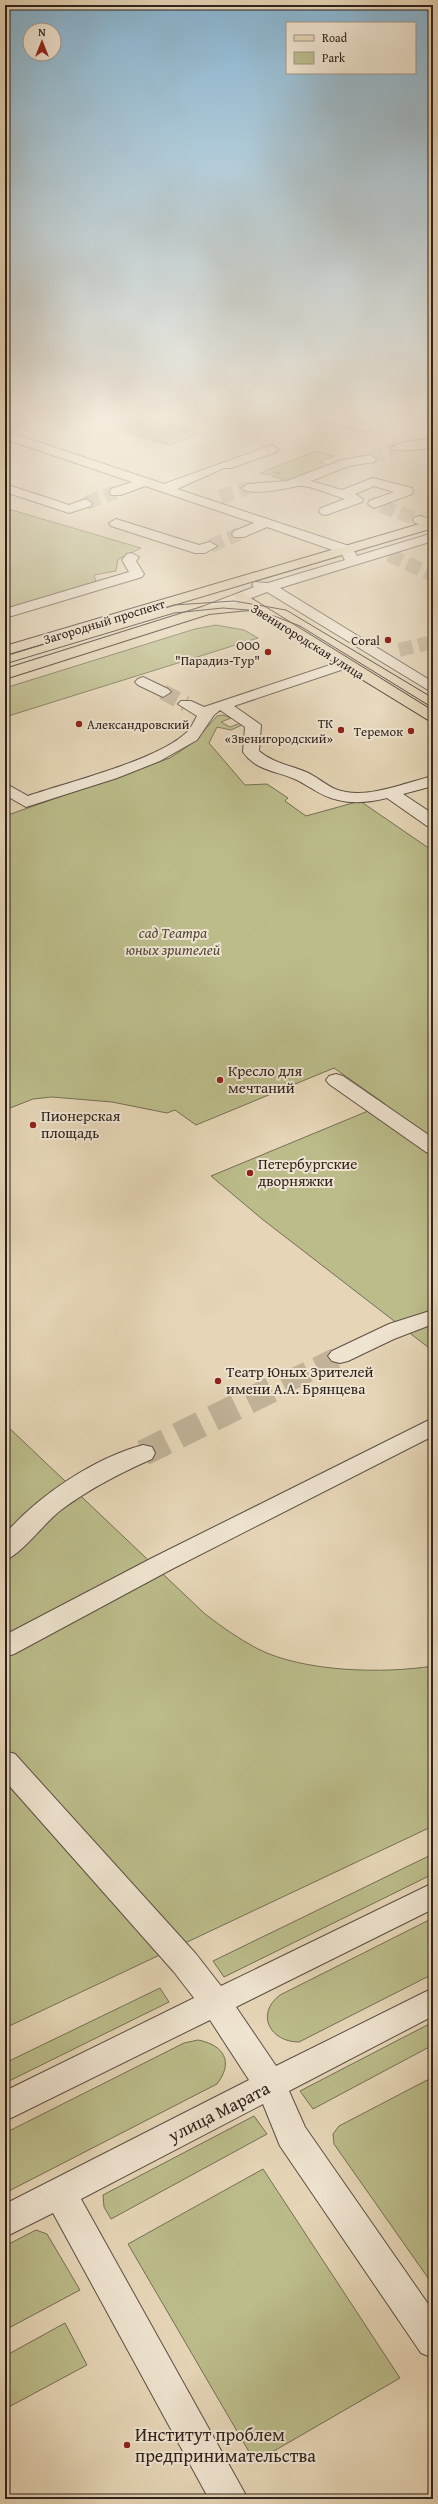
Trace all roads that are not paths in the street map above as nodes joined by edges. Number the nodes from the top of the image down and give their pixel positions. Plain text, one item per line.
1 (147, 533) edge
2 (242, 533) edge
3 (268, 533) edge
4 (291, 533) edge
5 (399, 533) tunnel mouth
6 (239, 534) tunnel mouth
7 (433, 537) edge
8 (366, 544) junction
9 (210, 546) tunnel mouth
10 (386, 553) junction
11 (332, 555) junction
12 (350, 556) junction
13 (132, 557) dead end
14 (268, 587) junction
15 (241, 589) junction
16 (252, 606) junction
17 (207, 610) junction
18 (5, 614) edge
19 (400, 650) tunnel mouth
20 (5, 651) edge
21 (379, 655) junction
22 (345, 664) junction
23 (5, 674) edge
24 (143, 682) dead end
25 (433, 688) edge
26 (163, 692) tunnel mouth
27 (186, 704) tunnel mouth
28 (222, 704) junction
29 (205, 714) junction
30 (432, 717) edge
31 (433, 781) edge
32 (5, 788) edge
33 (390, 793) junction
34 (433, 822) edge
35 (336, 1080) dead end
36 (433, 1148) edge
37 (433, 1317) edge
38 (340, 1356) tunnel mouth
39 (433, 1426) edge
40 (143, 1452) tunnel mouth
41 (5, 1551) edge
42 (5, 1647) edge
43 (5, 1762) edge
44 (433, 1895) edge
45 (433, 2001) edge
46 (216, 2003) junction
47 (271, 2085) junction
48 (5, 2107) edge
49 (60, 2194) junction
50 (5, 2221) edge
51 (433, 2341) edge
52 (229, 2499) edge

1 - 9 street
2 - 6 street
3 - 11 street
4 - 12 street
5 - 8 main road, Загородный проспект
7 - 10 street, Загородный проспект
8 - 10 street
8 - 12 main road, Загородный проспект
10 - 12 street, Загородный проспект
11 - 12 street
11 - 15 main road, Загородный проспект
12 - 14 street, Загородный проспект
13 - 18 street
14 - 15 street, Загородный проспект
14 - 21 street, Звенигородская улица
15 - 16 main road, Звенигородская улица
15 - 17 street, Загородный проспект
15 - 20 main road, Загородный проспект
16 - 17 main road, Загородный проспект
16 - 22 main road, Звенигородская улица
17 - 23 main road, Загородный проспект
19 - 21 street
21 - 25 street, Звенигородская улица
22 - 28 street
22 - 30 main road, Звенигородская улица
24 - 26 street
27 - 29 street
28 - 29 street
28 - 33 street
29 - 32 street
31 - 33 street
33 - 34 street
35 - 36 street
37 - 38 street
39 - 42 street
40 - 41 street
43 - 46 street
44 - 46 street
45 - 47 street, улица Марата
46 - 47 street
46 - 48 street
47 - 49 street, улица Марата
47 - 51 street
49 - 50 street, улица Марата
49 - 52 street

